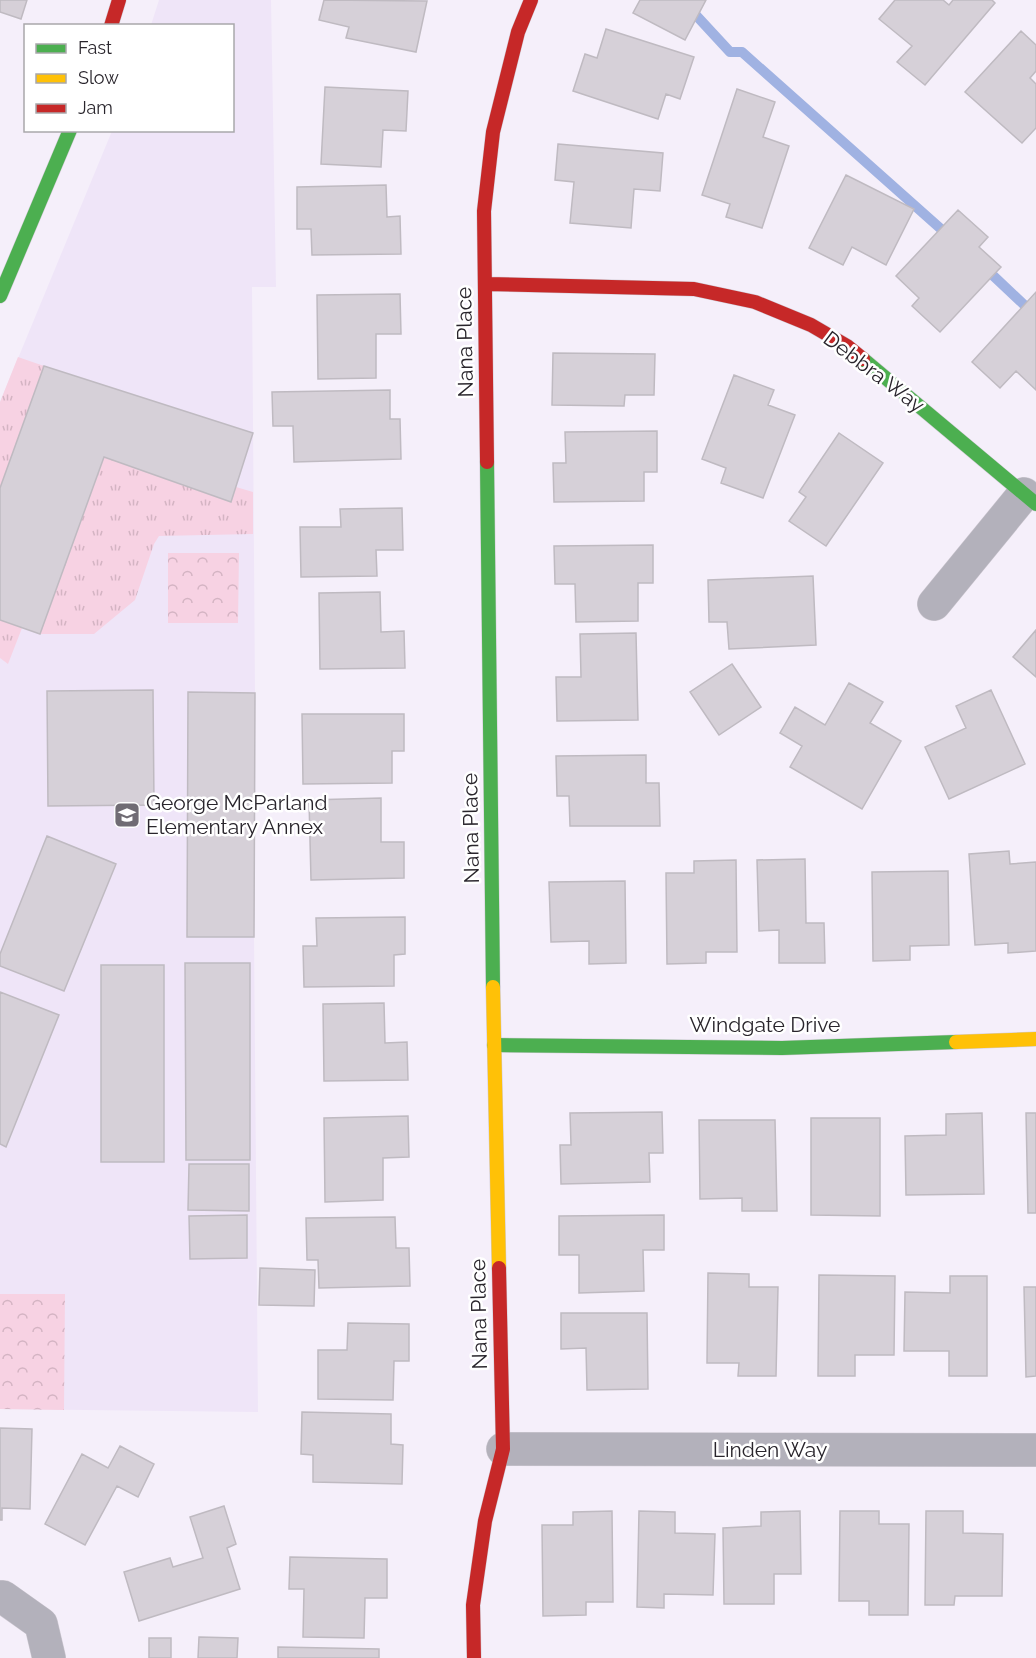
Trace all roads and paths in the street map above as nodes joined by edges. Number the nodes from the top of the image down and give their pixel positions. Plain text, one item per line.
1 (119, 0) edge
2 (531, 0) edge
3 (112, 24) edge
4 (69, 132) edge
5 (486, 284) junction
6 (0, 296) edge
7 (1030, 499) edge
8 (934, 604) dead end
9 (1036, 1039) edge
10 (494, 1045) junction
11 (503, 1449) junction
12 (1036, 1450) edge
13 (0, 1597) edge
14 (49, 1658) edge
15 (474, 1658) edge

1 - 3 street
2 - 5 street, Nana Place
4 - 6 street
5 - 7 street, Debbra Way
5 - 10 street, Nana Place
7 - 8 street, Debbra Way
9 - 10 street, Windgate Drive
10 - 11 street, Nana Place
11 - 12 street, Linden Way
11 - 15 street, Nana Place
13 - 14 street

